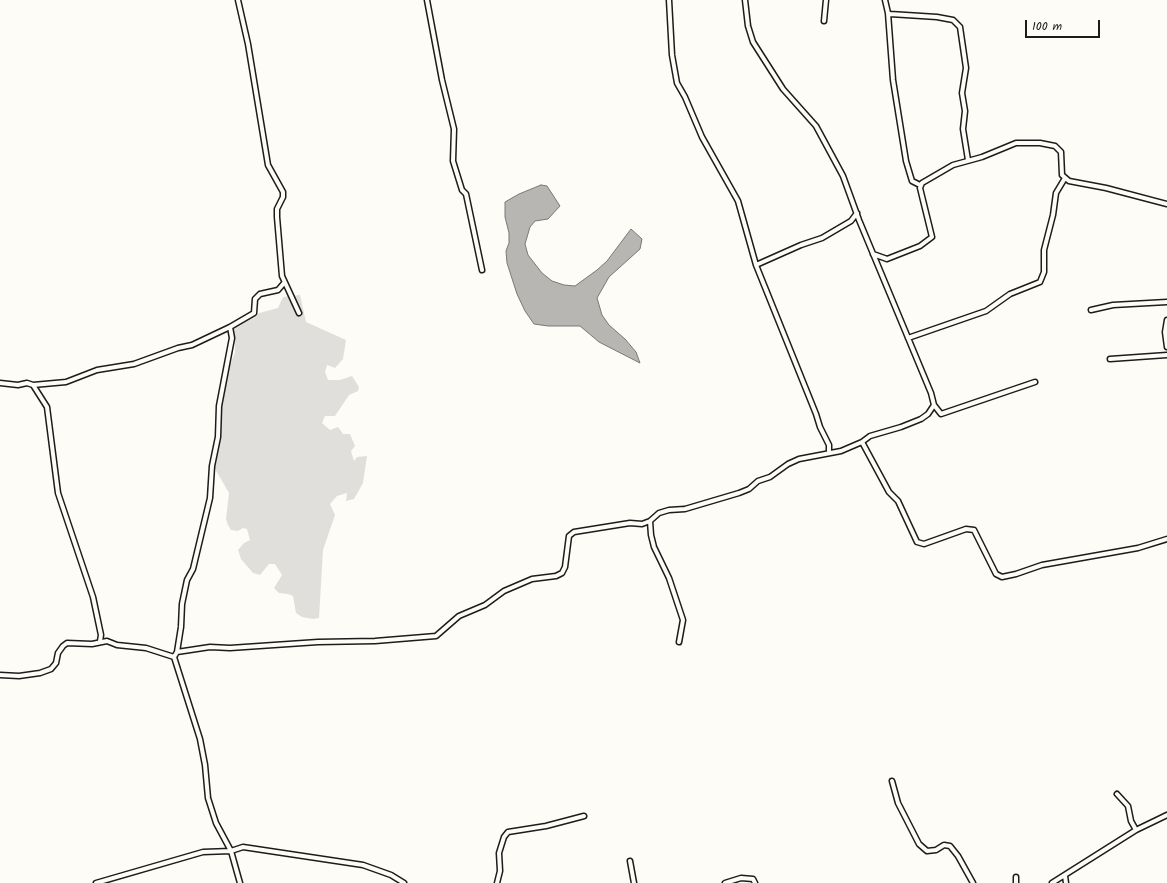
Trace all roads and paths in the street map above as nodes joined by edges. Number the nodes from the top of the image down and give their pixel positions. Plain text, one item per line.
1 (238, 0) edge
2 (427, 0) edge
3 (669, 0) edge
4 (745, 0) edge
5 (826, 0) edge
6 (885, 0) edge
7 (888, 12) junction
8 (824, 21) dead end
9 (968, 160) junction
10 (1065, 178) junction
11 (920, 184) junction
12 (1167, 204) edge
13 (857, 213) junction
14 (873, 254) junction
15 (756, 265) junction
16 (482, 270) dead end
17 (284, 283) junction
18 (1167, 302) edge
19 (1090, 310) dead end
20 (299, 313) dead end
21 (1167, 320) edge
22 (230, 326) junction
23 (908, 338) junction
24 (1167, 347) edge
25 (1167, 355) edge
26 (1110, 359) dead end
27 (1035, 382) dead end
28 (0, 383) edge
29 (34, 385) junction
30 (934, 405) junction
31 (862, 442) junction
32 (829, 452) junction
33 (650, 521) junction
34 (1167, 539) edge
35 (100, 641) junction
36 (679, 642) dead end
37 (176, 655) junction
38 (0, 675) edge
39 (892, 782) dead end
40 (1117, 794) dead end
41 (1167, 815) edge
42 (584, 816) dead end
43 (1136, 830) junction
44 (231, 851) junction
45 (630, 861) dead end
46 (1065, 876) junction
47 (1016, 877) dead end
48 (96, 883) edge
49 (240, 883) edge
50 (404, 883) edge
51 (497, 883) edge
52 (634, 883) edge
53 (725, 883) edge
54 (755, 883) edge
55 (973, 883) edge
56 (1016, 883) edge
57 (1052, 883) edge
58 (1066, 883) edge

1 - 17 street
2 - 16 street
3 - 15 street
4 - 13 street
5 - 8 street
6 - 7 street
7 - 9 street
7 - 11 street
9 - 10 street
9 - 11 street
10 - 12 street
10 - 23 street
11 - 14 street
13 - 14 street
13 - 15 street
14 - 23 street
15 - 32 street
17 - 20 street
17 - 22 street
18 - 19 street
21 - 24 street
22 - 29 street
22 - 37 street
23 - 30 street
25 - 26 street
27 - 30 street
28 - 29 street
29 - 35 street
30 - 31 street
31 - 32 street
31 - 34 street
32 - 33 street
33 - 36 street
33 - 37 street
35 - 37 street
35 - 38 street
37 - 44 street
39 - 55 street
40 - 43 street
41 - 43 street
42 - 51 street
43 - 46 street
44 - 48 street
44 - 49 street
44 - 50 street
45 - 52 street
46 - 57 street
46 - 58 street
47 - 56 street
53 - 54 street

